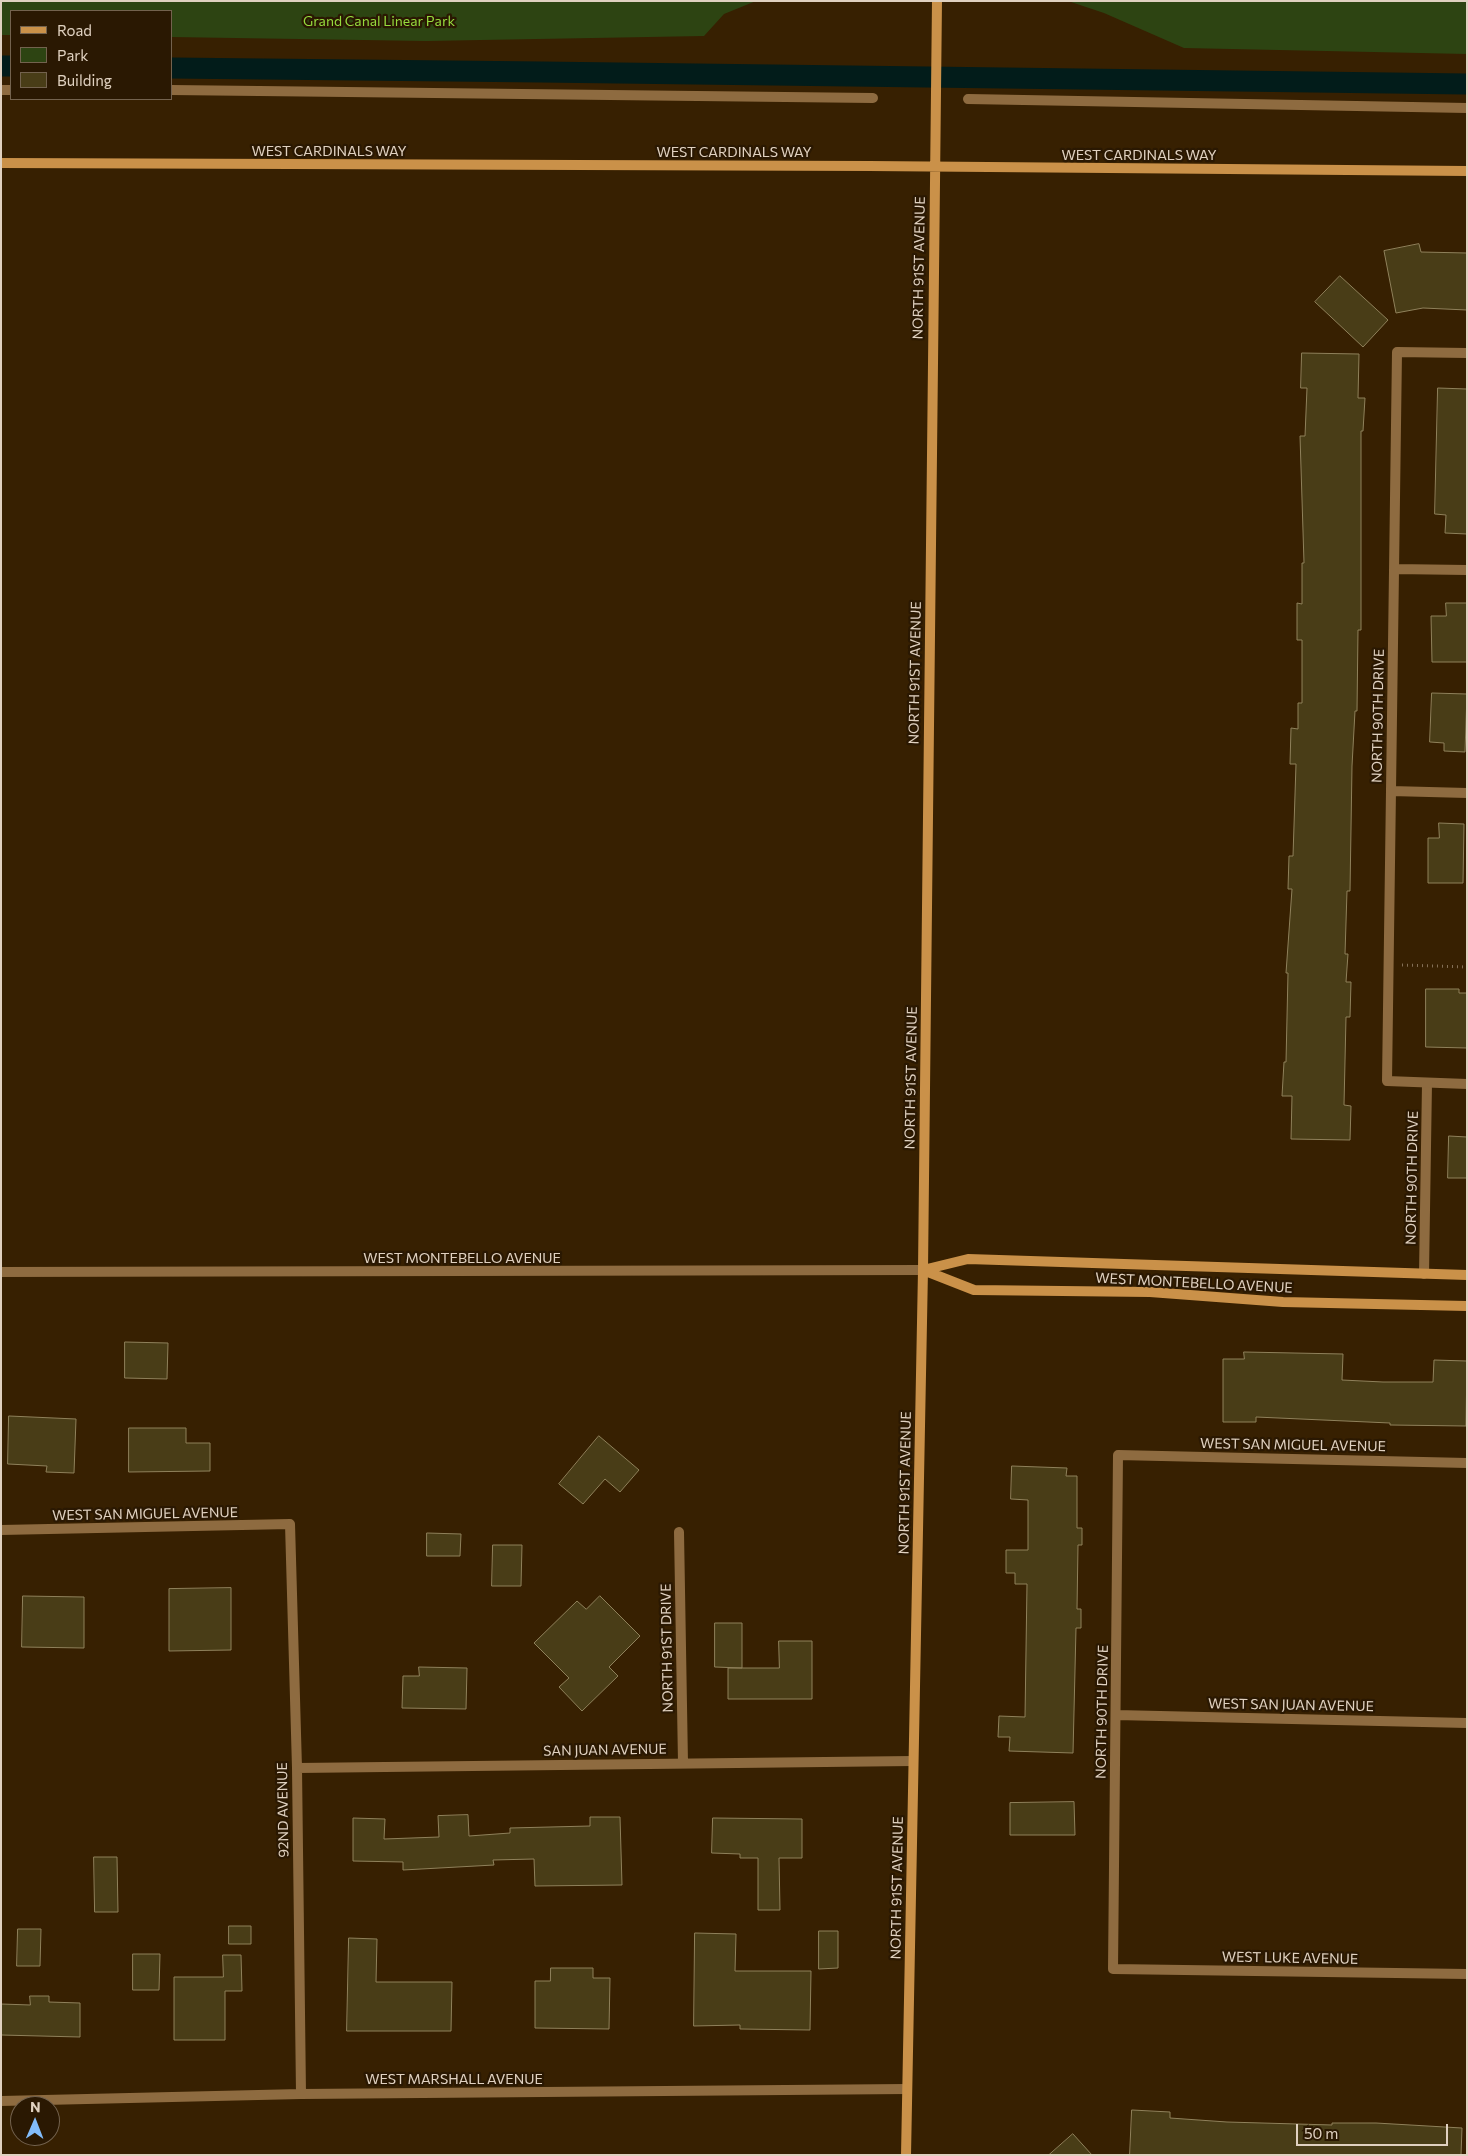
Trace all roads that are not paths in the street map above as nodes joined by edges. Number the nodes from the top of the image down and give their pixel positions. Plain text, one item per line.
1 (936, 1) edge
2 (172, 90) edge
3 (872, 98) dead end
4 (968, 99) dead end
5 (1467, 108) edge
6 (1, 163) edge
7 (934, 167) junction
8 (1467, 171) edge
9 (1467, 353) edge
10 (1394, 569) junction
11 (1467, 570) edge
12 (1391, 791) junction
13 (1467, 792) edge
14 (1427, 1083) junction
15 (1467, 1084) edge
16 (923, 1270) junction
17 (1, 1272) edge
18 (1424, 1274) junction
19 (1467, 1275) edge
20 (1467, 1306) edge
21 (1118, 1455) joint
22 (1467, 1463) edge
23 (290, 1524) joint
24 (1, 1530) edge
25 (679, 1532) dead end
26 (1116, 1716) junction
27 (1467, 1723) edge
28 (913, 1761) junction
29 (683, 1763) junction
30 (297, 1768) junction
31 (1113, 1969) joint
32 (1467, 1974) edge
33 (907, 2090) junction
34 (301, 2094) junction
35 (1, 2101) edge
36 (906, 2155) edge

1 - 7 main road, NORTH 91ST AVENUE
2 - 3 street
4 - 5 street
6 - 7 main road, WEST CARDINALS WAY
7 - 8 main road, WEST CARDINALS WAY
7 - 16 main road, NORTH 91ST AVENUE
9 - 10 street, NORTH 90TH DRIVE
10 - 11 street
10 - 12 street, NORTH 90TH DRIVE
12 - 13 street
12 - 14 street, NORTH 90TH DRIVE
14 - 15 street
14 - 18 street, NORTH 90TH DRIVE
16 - 17 street, WEST MONTEBELLO AVENUE
16 - 18 main road, WEST MONTEBELLO AVENUE
16 - 20 main road, WEST MONTEBELLO AVENUE
16 - 28 main road, NORTH 91ST AVENUE
18 - 19 main road, WEST MONTEBELLO AVENUE
21 - 22 street, WEST SAN MIGUEL AVENUE
21 - 26 street, NORTH 90TH DRIVE
23 - 24 street, WEST SAN MIGUEL AVENUE
23 - 30 street, 92ND AVENUE
25 - 29 street, NORTH 91ST DRIVE
26 - 27 street, WEST SAN JUAN AVENUE
26 - 31 street, NORTH 90TH DRIVE
28 - 29 street, SAN JUAN AVENUE
28 - 33 main road, NORTH 91ST AVENUE
29 - 30 street, SAN JUAN AVENUE
30 - 34 street, 92ND AVENUE
31 - 32 street, WEST LUKE AVENUE
33 - 34 street, WEST MARSHALL AVENUE
33 - 36 main road, NORTH 91ST AVENUE
34 - 35 street, WEST MARSHALL AVENUE

